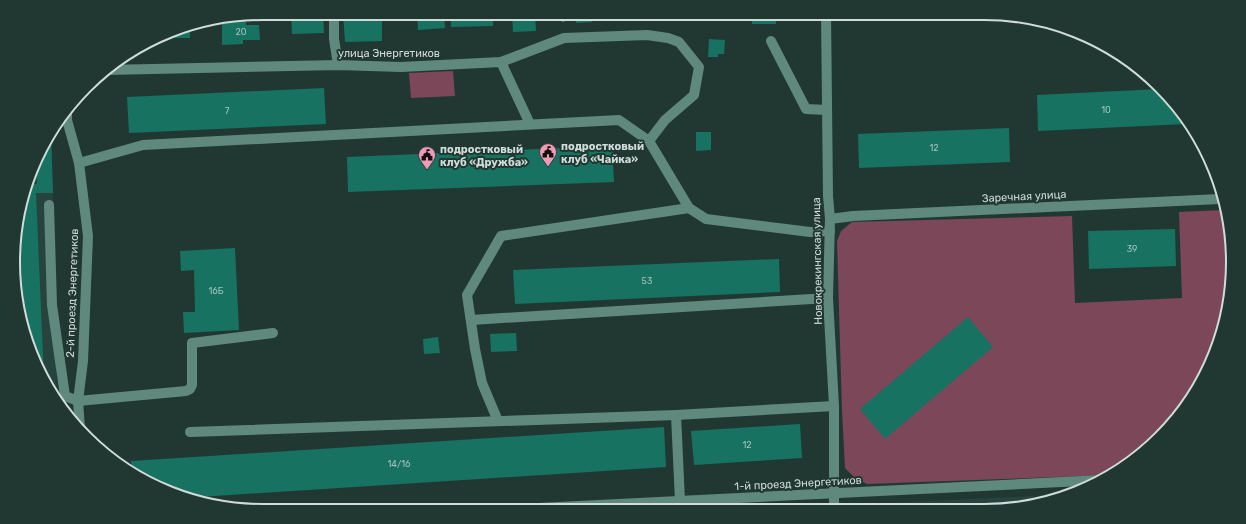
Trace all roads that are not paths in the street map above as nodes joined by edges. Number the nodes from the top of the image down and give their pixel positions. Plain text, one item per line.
1 (334, 20) edge
2 (826, 20) edge
3 (771, 41) dead end
4 (501, 62) junction
5 (338, 66) junction
6 (115, 70) edge
7 (827, 110) junction
8 (66, 121) edge
9 (530, 124) junction
10 (649, 141) junction
11 (79, 163) junction
12 (1218, 199) edge
13 (49, 205) dead end
14 (689, 208) junction
15 (830, 219) junction
16 (830, 231) junction
17 (828, 298) junction
18 (471, 320) junction
19 (273, 333) dead end
20 (78, 401) junction
21 (834, 406) junction
22 (676, 415) junction
23 (80, 421) edge
24 (498, 421) junction
25 (190, 432) dead end
26 (1076, 486) edge
27 (834, 494) junction
28 (680, 501) junction
29 (619, 504) edge
30 (834, 504) edge

1 - 5 street
2 - 7 street, Новокрекингская улица
3 - 7 street
4 - 5 street, улица Энергетиков
4 - 9 street
4 - 10 street, улица Энергетиков
5 - 6 street, улица Энергетиков
7 - 15 street, Новокрекингская улица
8 - 11 street, 2-й проезд Энергетиков
9 - 10 street
9 - 11 street
10 - 14 street
11 - 20 street, 2-й проезд Энергетиков
12 - 15 street, Заречная улица
13 - 20 street
14 - 16 street
14 - 18 street
15 - 16 street, Новокрекингская улица
16 - 17 street, Новокрекингская улица
17 - 18 street
17 - 21 street, Новокрекингская улица
18 - 24 street
19 - 20 street
20 - 23 street, 2-й проезд Энергетиков
21 - 22 street
21 - 27 street, Новокрекингская улица
22 - 24 street
22 - 28 street
24 - 25 street
26 - 27 street, 1-й проезд Энергетиков
27 - 28 street, 1-й проезд Энергетиков
27 - 30 street, Новокрекингская улица
28 - 29 street, 1-й проезд Энергетиков

